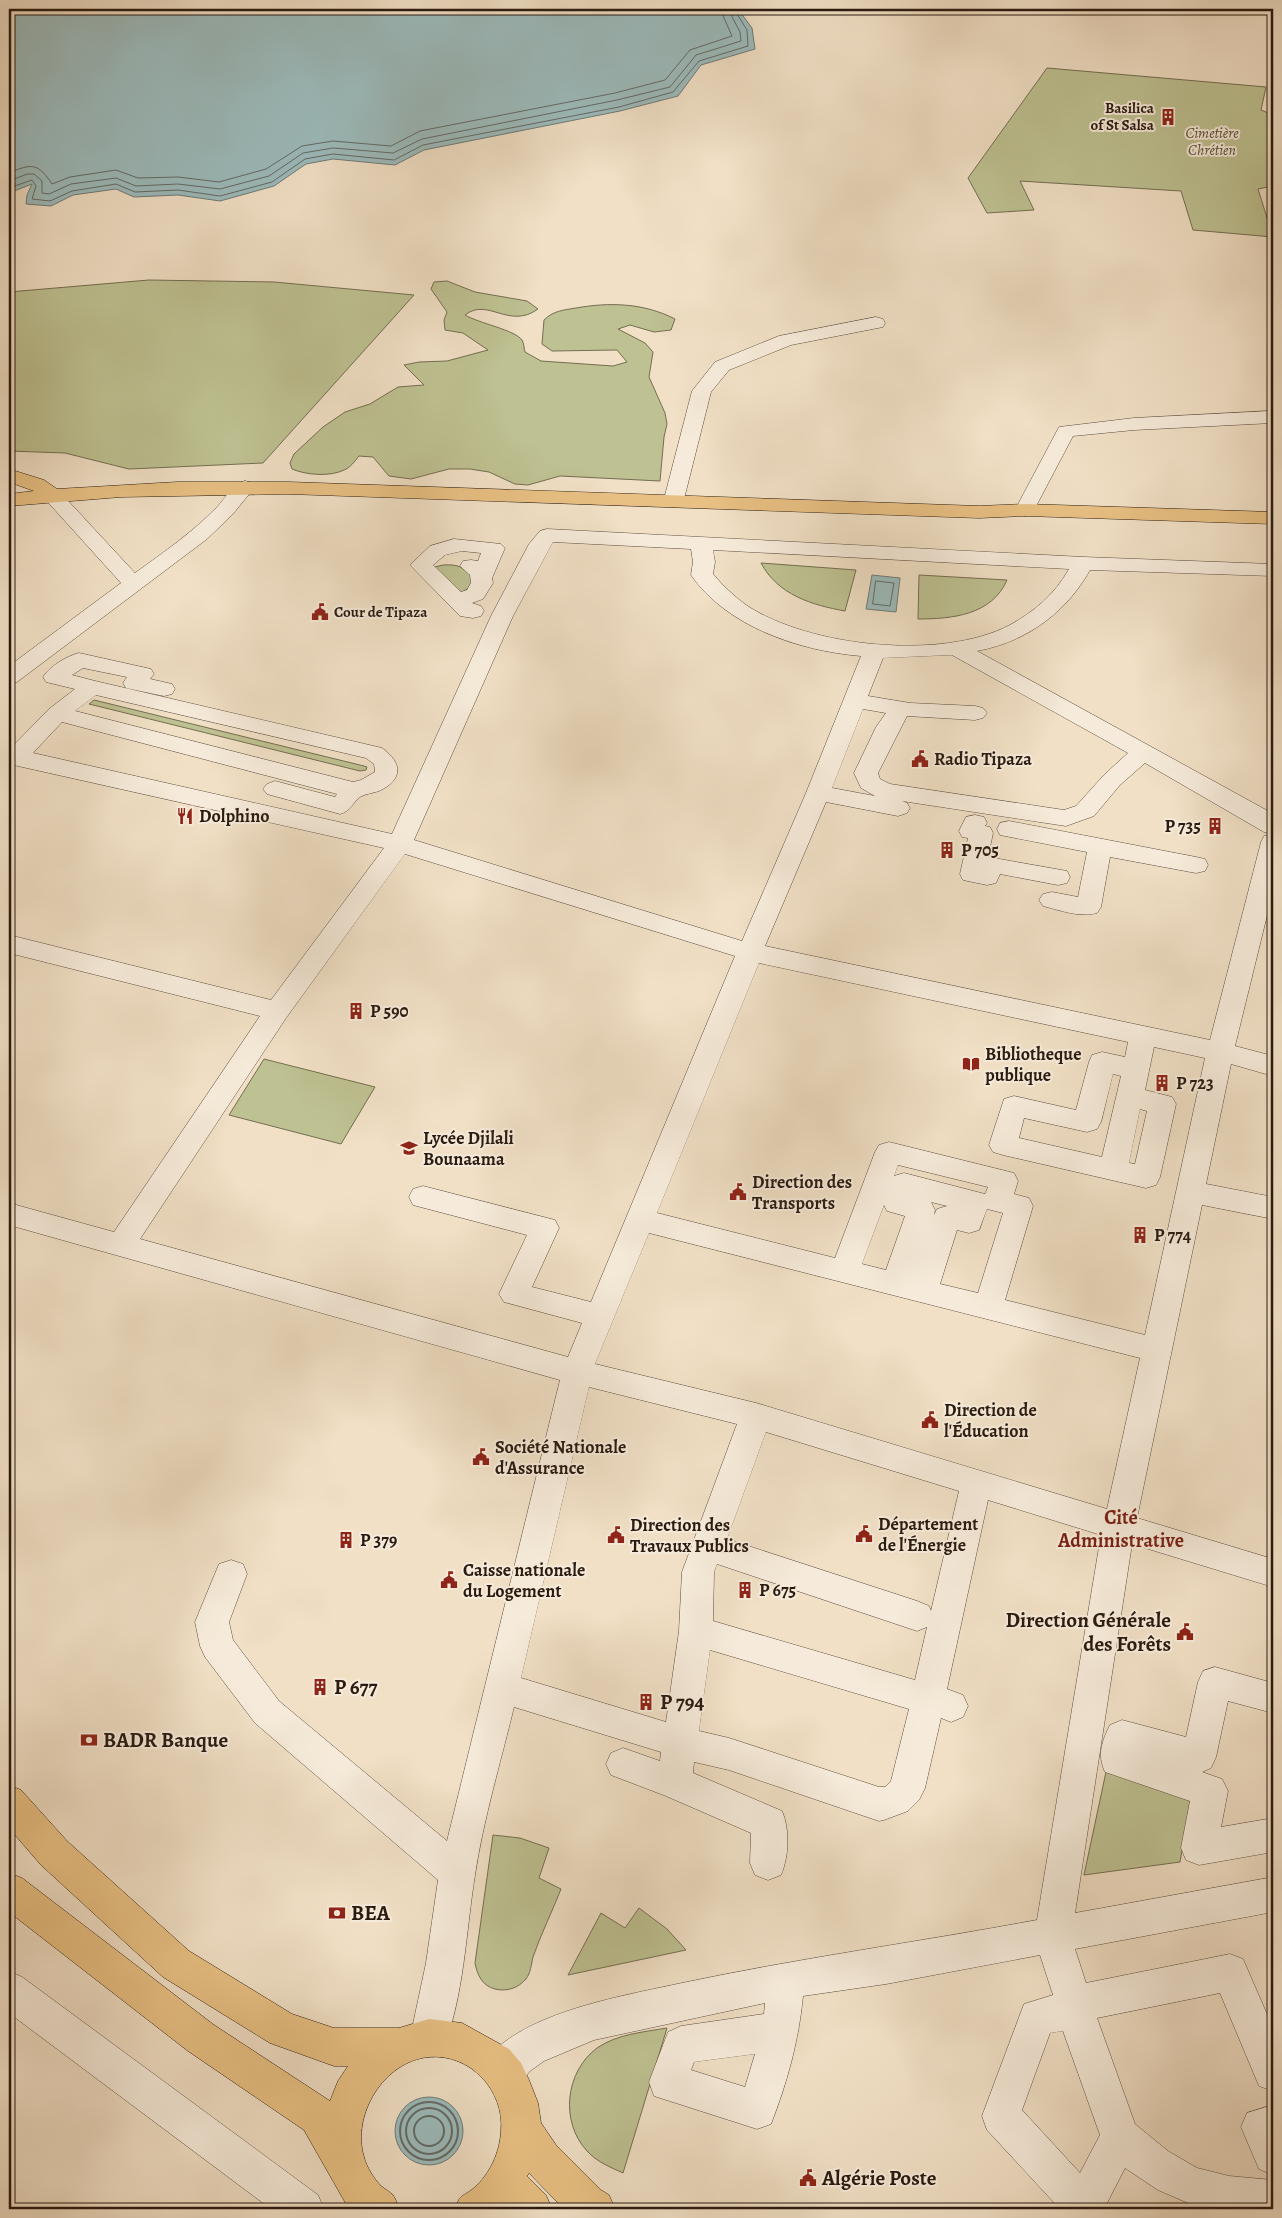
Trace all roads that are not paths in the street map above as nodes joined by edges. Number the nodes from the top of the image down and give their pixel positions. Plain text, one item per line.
1 (876, 323) dead end
2 (1273, 417) edge
3 (9, 475) edge
4 (245, 487) junction
5 (52, 495) junction
6 (674, 499) junction
7 (9, 500) edge
8 (1025, 510) junction
9 (979, 512) junction
10 (1273, 518) edge
11 (1273, 533) edge
12 (702, 542) junction
13 (1083, 563) junction
14 (1273, 570) edge
15 (133, 583) junction
16 (459, 601) junction
17 (502, 616) junction
18 (955, 648) junction
19 (874, 652) junction
20 (9, 677) edge
21 (92, 686) junction
22 (855, 701) junction
23 (901, 708) junction
24 (976, 713) dead end
25 (57, 714) junction
26 (218, 717) junction
27 (1143, 752) junction
28 (13, 757) edge
29 (818, 793) junction
30 (974, 823) junction
31 (1273, 826) edge
32 (1065, 840) junction
33 (1273, 842) edge
34 (400, 844) junction
35 (1100, 847) junction
36 (1196, 865) dead end
37 (1052, 899) junction
38 (9, 944) edge
39 (750, 952) junction
40 (278, 1011) junction
41 (1143, 1036) junction
42 (1220, 1052) junction
43 (1273, 1066) edge
44 (1136, 1069) junction
45 (1191, 1192) junction
46 (423, 1197) dead end
47 (1273, 1208) edge
48 (9, 1214) edge
49 (641, 1220) junction
50 (121, 1245) junction
51 (845, 1272) junction
52 (896, 1284) junction
53 (924, 1291) junction
54 (988, 1308) junction
55 (600, 1316) junction
56 (1157, 1350) junction
57 (577, 1372) junction
58 (756, 1416) junction
59 (976, 1484) junction
60 (1119, 1526) junction
61 (706, 1546) junction
62 (1273, 1573) edge
63 (231, 1574) dead end
64 (917, 1616) dead end
65 (696, 1630) junction
66 (502, 1688) junction
67 (1273, 1698) edge
68 (939, 1703) junction
69 (679, 1742) junction
70 (623, 1764) dead end
71 (674, 1782) junction
72 (9, 1802) edge
73 (1272, 1839) edge
74 (768, 1863) dead end
75 (457, 1873) junction
76 (9, 1890) edge
77 (1272, 1897) edge
78 (1053, 1936) junction
79 (786, 1980) junction
80 (9, 1990) edge
81 (1074, 2007) junction
82 (781, 2031) dead end
83 (413, 2042) junction
84 (504, 2071) junction
85 (1273, 2072) edge
86 (1273, 2124) edge
87 (521, 2129) junction
88 (1120, 2137) junction
89 (1273, 2154) edge
90 (360, 2195) edge
91 (488, 2200) edge
92 (1273, 2200) edge
93 (304, 2209) edge
94 (532, 2209) edge
95 (595, 2209) edge

1 - 6 street
2 - 8 street
3 - 5 main road
4 - 5 main road
4 - 6 main road
4 - 15 street
5 - 7 main road
5 - 15 street
6 - 9 main road
8 - 9 main road
8 - 10 main road
9 - 11 main road
12 - 13 street
12 - 17 street
12 - 19 street
13 - 14 street
13 - 18 street
15 - 20 street
16 - 16 street
16 - 17 street
17 - 34 street
18 - 19 street
18 - 27 street
19 - 22 street
21 - 25 street
21 - 26 street
21 - 26 street
22 - 23 street
22 - 29 street
23 - 24 street
23 - 27 street
25 - 26 street
25 - 28 street
27 - 31 street
28 - 34 street
29 - 30 street
29 - 39 street
30 - 32 street
30 - 37 street
32 - 35 street
32 - 37 street
33 - 42 street
34 - 39 street
34 - 40 street
35 - 36 street
35 - 37 street
38 - 40 street
39 - 41 street
39 - 49 street
40 - 50 street
41 - 42 street
41 - 44 street
42 - 43 street
42 - 45 street
44 - 44 street
45 - 47 street
45 - 56 street
46 - 55 street
48 - 50 street
49 - 51 street
49 - 55 street
50 - 57 street
51 - 52 street
51 - 54 street
52 - 53 street
52 - 53 street
53 - 54 street
54 - 56 street
55 - 57 street
56 - 60 street
57 - 58 street
57 - 66 street
58 - 59 street
58 - 61 street
59 - 60 street
59 - 68 street
60 - 62 street
60 - 78 street
61 - 64 street
61 - 65 street
63 - 75 street
65 - 68 street
65 - 69 street
66 - 69 street
66 - 75 street
67 - 73 street
68 - 69 street
69 - 71 street
70 - 71 street
71 - 74 street
72 - 83 main road
75 - 83 street
76 - 90 main road
77 - 78 street
78 - 79 street
78 - 81 street
79 - 82 street
79 - 84 street
80 - 93 street
81 - 85 street
81 - 88 street
81 - 88 street
83 - 84 main road
83 - 90 main road
84 - 87 main road
86 - 89 street
87 - 91 main road
87 - 95 main road
88 - 92 street
91 - 94 main road

